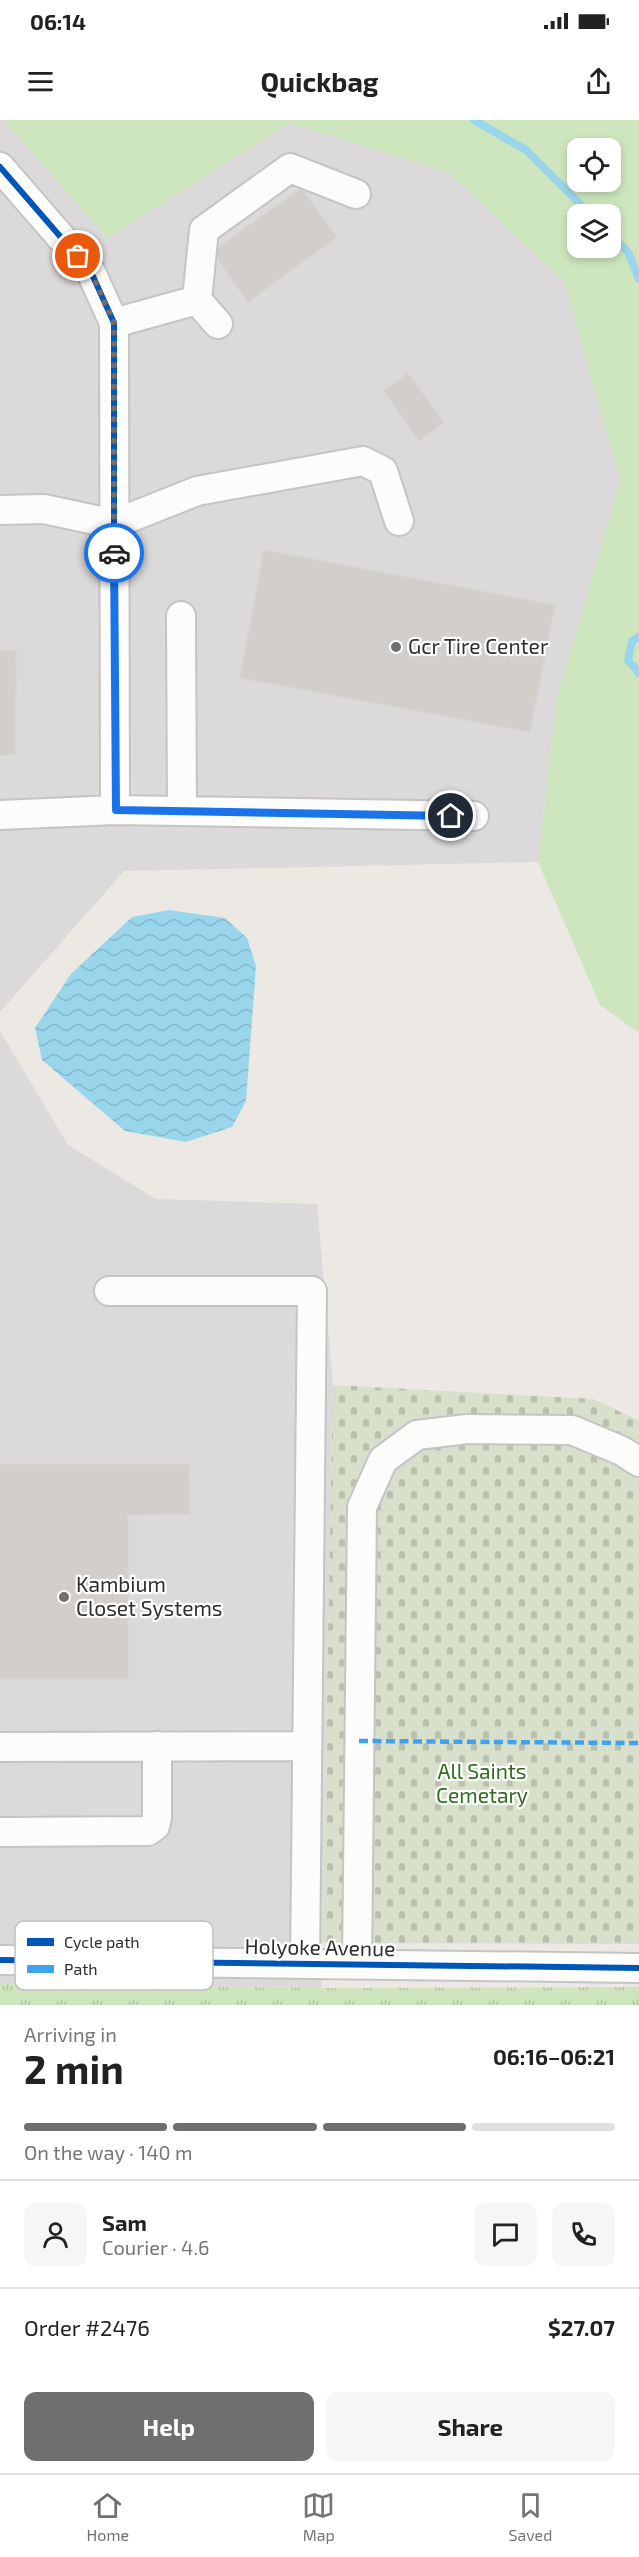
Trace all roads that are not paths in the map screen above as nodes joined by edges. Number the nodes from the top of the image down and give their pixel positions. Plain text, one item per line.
1 (4, 179) edge
2 (356, 194) dead end
3 (197, 300) junction
4 (114, 323) junction
5 (218, 324) dead end
6 (0, 510) edge
7 (399, 521) dead end
8 (114, 524) junction
9 (182, 616) dead end
10 (116, 810) junction
11 (182, 811) junction
12 (474, 816) dead end
13 (3, 819) edge
14 (109, 1291) dead end
15 (639, 1462) edge
16 (157, 1746) junction
17 (307, 1746) junction
18 (0, 1747) edge
19 (0, 1832) edge
20 (0, 1960) edge
21 (15, 1960) edge
22 (213, 1963) edge
23 (305, 1964) junction
24 (357, 1965) junction
25 (639, 1968) edge

1 - 4 street
2 - 3 street
3 - 4 street
3 - 5 street
4 - 8 street
6 - 8 street
7 - 8 street
8 - 10 street
9 - 11 street
10 - 11 street
10 - 13 street
11 - 12 street
14 - 17 street
15 - 24 street
16 - 17 street
16 - 18 street
16 - 19 street
17 - 23 street
20 - 21 street, Holyoke Avenue
22 - 23 street, Holyoke Avenue
23 - 24 street, Holyoke Avenue
24 - 25 street, Holyoke Avenue

